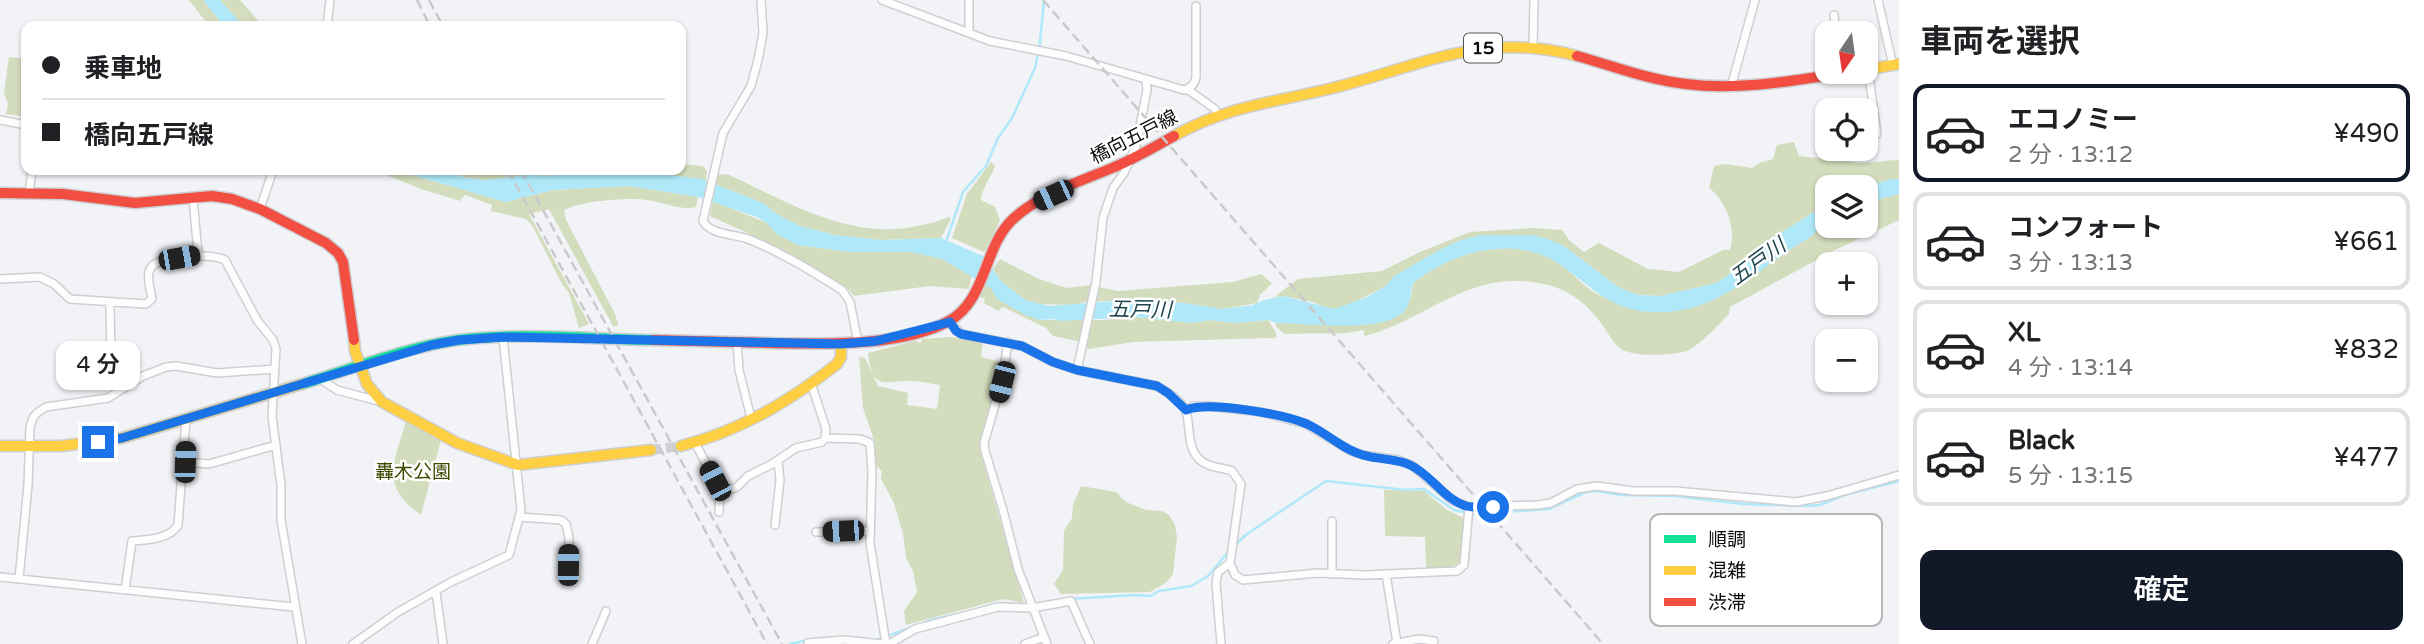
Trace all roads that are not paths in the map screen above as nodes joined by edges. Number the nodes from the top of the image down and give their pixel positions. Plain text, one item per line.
1 (330, 0) edge
2 (761, 0) edge
3 (882, 0) edge
4 (969, 0) edge
5 (1534, 0) edge
6 (1755, 0) edge
7 (1878, 0) edge
8 (1196, 6) dead end
9 (1834, 15) dead end
10 (328, 21) edge
11 (1835, 21) edge
12 (968, 33) junction
13 (1533, 47) junction
14 (1896, 65) edge
15 (1878, 67) edge
16 (1815, 76) edge
17 (1146, 81) junction
18 (1731, 87) junction
19 (1187, 89) junction
20 (1217, 115) junction
21 (0, 120) edge
22 (21, 124) edge
23 (1129, 161) junction
24 (31, 175) edge
25 (271, 175) edge
26 (0, 194) edge
27 (29, 194) junction
28 (193, 198) junction
29 (260, 209) junction
30 (198, 254) junction
31 (0, 279) edge
32 (110, 302) junction
33 (950, 322) junction
34 (503, 337) junction
35 (737, 342) junction
36 (858, 342) junction
37 (1008, 342) junction
38 (841, 344) junction
39 (111, 363) dead end
40 (361, 366) junction
41 (275, 369) junction
42 (1077, 370) junction
43 (320, 379) junction
44 (811, 383) junction
45 (273, 393) junction
46 (382, 402) junction
47 (1186, 410) junction
48 (751, 418) junction
49 (186, 419) junction
50 (825, 438) junction
51 (695, 443) junction
52 (276, 445) junction
53 (0, 446) edge
54 (681, 446) tunnel mouth
55 (30, 448) junction
56 (651, 450) tunnel mouth
57 (778, 461) junction
58 (185, 462) junction
59 (517, 464) junction
60 (1899, 475) edge
61 (720, 493) junction
62 (1469, 507) junction
63 (719, 512) dead end
64 (519, 517) junction
65 (1332, 521) dead end
66 (775, 525) dead end
67 (870, 531) junction
68 (816, 532) dead end
69 (1230, 564) junction
70 (568, 565) dead end
71 (1332, 574) junction
72 (1386, 574) junction
73 (0, 577) edge
74 (19, 579) junction
75 (125, 590) junction
76 (436, 592) junction
77 (294, 607) junction
78 (1032, 608) junction
79 (606, 611) dead end
80 (1046, 641) edge
81 (1434, 641) dead end
82 (808, 643) edge
83 (1395, 643) edge
84 (302, 644) edge
85 (353, 644) edge
86 (443, 644) edge
87 (592, 644) edge
88 (886, 644) edge
89 (1025, 644) edge
90 (1090, 644) edge
91 (1221, 644) edge

1 - 10 street
2 - 36 street
3 - 12 street
4 - 12 street
5 - 13 street
6 - 18 street
7 - 14 street
8 - 19 street
9 - 11 street
12 - 17 street
13 - 18 main road, 橋向五戸線 / 15
13 - 20 main road, 橋向五戸線 / 15
14 - 15 main road
16 - 18 main road, 橋向五戸線 / 15
17 - 19 street
17 - 23 street
19 - 20 street
20 - 23 main road, 橋向五戸線 / 15
21 - 22 street
23 - 33 main road, 橋向五戸線 / 15
23 - 42 street
24 - 27 street
25 - 29 street
26 - 27 main road
27 - 28 main road
28 - 29 main road
28 - 30 street
29 - 40 main road
30 - 32 street
30 - 41 street
31 - 32 street
32 - 39 street
33 - 36 main road
33 - 37 street
34 - 35 main road
34 - 40 main road
34 - 59 street
35 - 38 main road
35 - 48 street
36 - 38 main road
37 - 42 street
37 - 78 street
38 - 44 main road
40 - 43 main road
40 - 46 main road
41 - 45 street
41 - 55 street
42 - 47 street
43 - 45 main road
43 - 46 street
44 - 48 main road
44 - 50 street
45 - 49 main road
45 - 52 street
46 - 59 main road
47 - 62 street
47 - 69 street
48 - 51 main road
49 - 55 main road
49 - 58 street
50 - 57 street
50 - 67 street
51 - 54 main road
51 - 61 street
52 - 58 street
52 - 77 street
53 - 55 main road
55 - 74 street
56 - 59 main road
57 - 61 street
57 - 66 street
58 - 75 street
59 - 64 street
60 - 62 street
61 - 63 street
62 - 72 street
64 - 70 street
64 - 76 street
65 - 71 street
67 - 68 street
67 - 88 street
69 - 71 street
69 - 91 street
71 - 72 street
72 - 83 street
73 - 74 street
74 - 75 street
75 - 77 street
76 - 85 street
76 - 86 street
77 - 84 street
78 - 80 street
78 - 88 street
78 - 90 street
79 - 87 street
80 - 89 street
81 - 83 street
82 - 88 street

